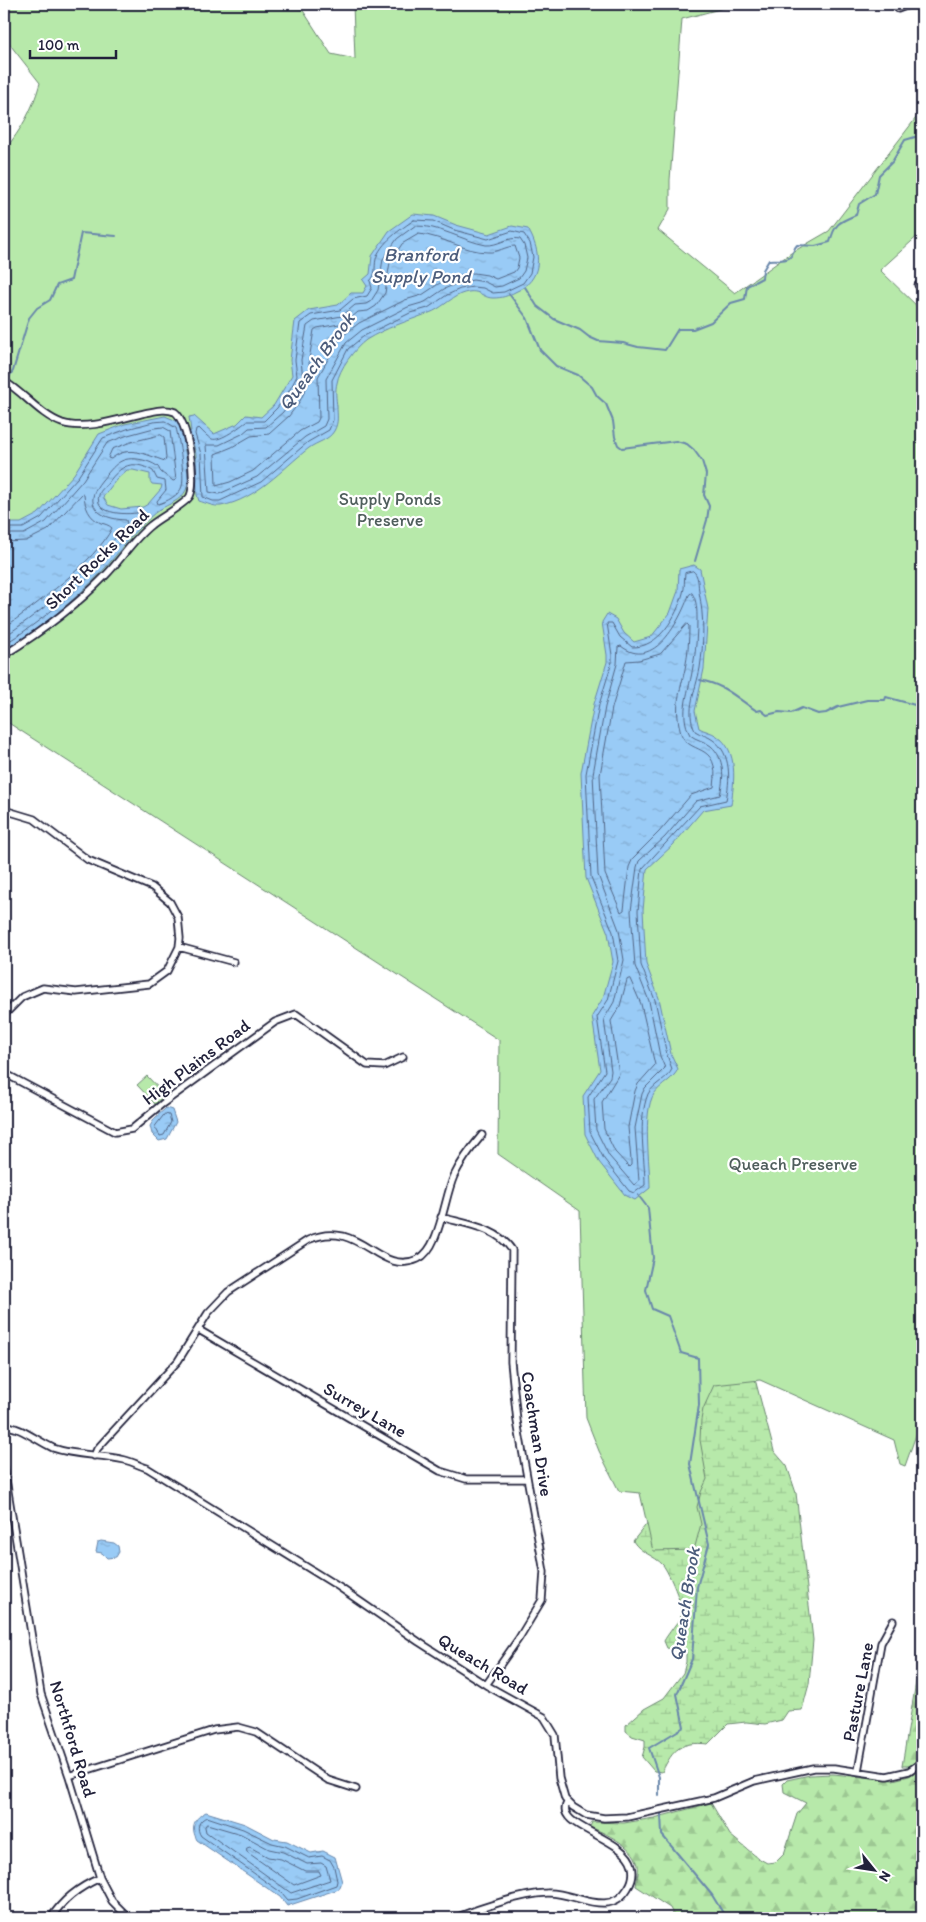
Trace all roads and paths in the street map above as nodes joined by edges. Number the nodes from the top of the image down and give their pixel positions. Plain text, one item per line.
1 (910, 4) edge
2 (898, 9) dead end
3 (4, 380) edge
4 (4, 655) edge
5 (4, 810) edge
6 (178, 947) junction
7 (234, 962) dead end
8 (4, 1015) edge
9 (403, 1056) dead end
10 (4, 1073) edge
11 (482, 1136) dead end
12 (441, 1217) junction
13 (199, 1330) junction
14 (4, 1426) edge
15 (94, 1456) junction
16 (4, 1467) edge
17 (527, 1479) junction
18 (893, 1621) dead end
19 (486, 1685) junction
20 (922, 1762) edge
21 (858, 1771) junction
22 (69, 1776) junction
23 (356, 1789) dead end
24 (568, 1803) junction
25 (100, 1878) junction
26 (51, 1918) edge
27 (129, 1918) edge
28 (456, 1918) edge

1 - 2 street
3 - 4 street, Short Rocks Road
5 - 6 street
6 - 7 street
6 - 8 street
9 - 10 street, High Plains Road
11 - 12 street
12 - 13 street
12 - 17 street, Coachman Drive
13 - 15 street
13 - 17 street, Surrey Lane
14 - 15 street, Queach Road
15 - 19 street, Queach Road
16 - 22 street, Northford Road
17 - 19 street, Coachman Drive
18 - 21 street, Pasture Lane
19 - 24 street, Queach Road
20 - 21 street
21 - 24 street
22 - 23 street
22 - 25 street, Northford Road
24 - 28 street, Queach Road
25 - 26 street
25 - 27 street, Northford Road

